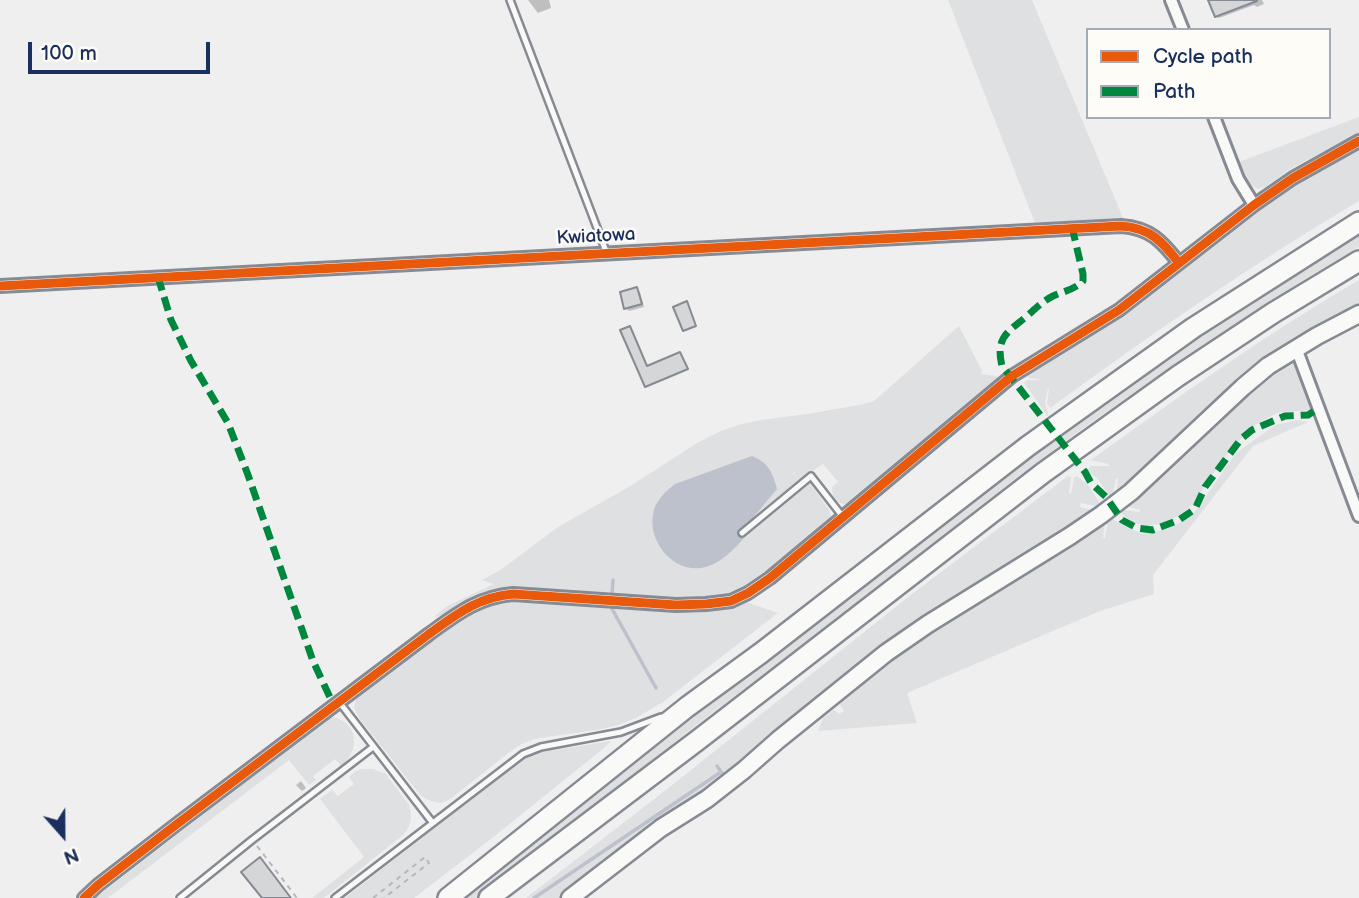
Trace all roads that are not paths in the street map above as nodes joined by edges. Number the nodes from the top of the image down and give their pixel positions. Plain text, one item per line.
1 (510, 0) edge
2 (1171, 0) edge
3 (1182, 28) edge
4 (1215, 119) edge
5 (1359, 141) edge
6 (1254, 205) junction
7 (1359, 222) edge
8 (607, 254) junction
9 (1359, 261) edge
10 (1179, 262) junction
11 (0, 286) edge
12 (1359, 314) edge
13 (1296, 348) junction
14 (1359, 516) edge
15 (843, 517) junction
16 (742, 533) dead end
17 (339, 702) junction
18 (687, 707) junction
19 (373, 747) junction
20 (432, 822) junction
21 (84, 898) edge
22 (180, 898) edge
23 (335, 898) edge
24 (448, 898) edge
25 (489, 898) edge
26 (570, 898) edge

1 - 8 lane
2 - 3 street
4 - 6 street
5 - 6 street
6 - 10 street
7 - 18 highway
8 - 10 street, Kwiatowa
8 - 11 street, Kwiatowa
9 - 25 highway
10 - 15 street
12 - 13 street
13 - 14 street
13 - 26 street
15 - 16 lane
15 - 17 street
17 - 19 lane
17 - 21 street
18 - 20 lane
18 - 24 highway
19 - 20 lane
19 - 22 lane
20 - 23 lane

